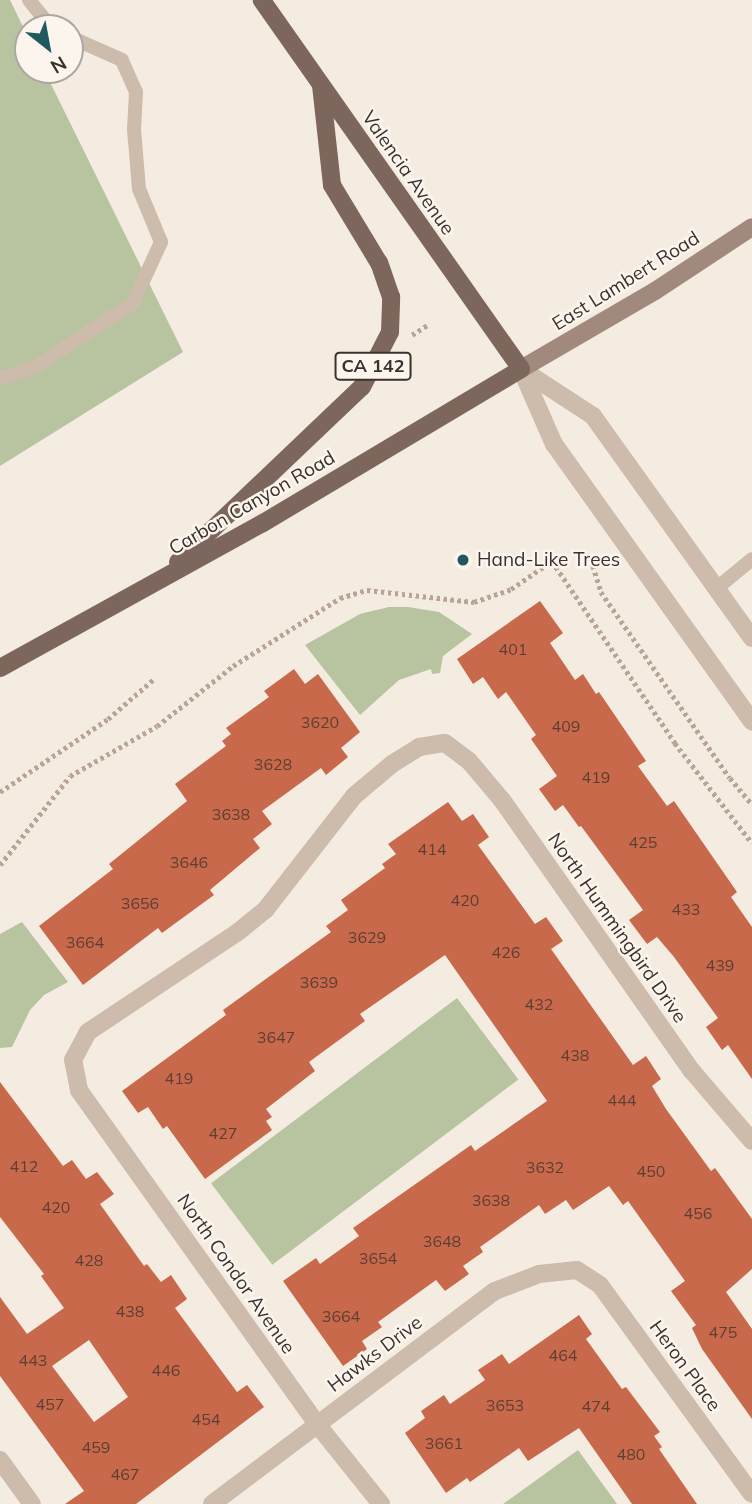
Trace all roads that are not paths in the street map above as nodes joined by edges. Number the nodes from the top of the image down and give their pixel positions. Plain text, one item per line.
1 (29, 0) edge
2 (262, 0) edge
3 (40, 14) edge
4 (84, 43) edge
5 (321, 85) junction
6 (752, 227) edge
7 (521, 369) junction
8 (0, 378) edge
9 (752, 559) edge
10 (161, 579) junction
11 (717, 588) junction
12 (752, 638) edge
13 (0, 668) edge
14 (752, 722) edge
15 (73, 1060) joint
16 (752, 1141) edge
17 (577, 1270) joint
18 (317, 1424) junction
19 (0, 1460) edge
20 (752, 1494) edge
21 (32, 1504) edge
22 (212, 1504) edge
23 (381, 1504) edge

1 - 3 lane
2 - 5 main road, Valencia Avenue / CA 142
4 - 8 lane
5 - 7 main road, Valencia Avenue / CA 142
5 - 10 main road, CA 142
6 - 7 main road, East Lambert Road
7 - 10 main road, Carbon Canyon Road / CA 142
7 - 11 street, Valencia Avenue
7 - 14 street, Valencia Avenue
9 - 11 lane
10 - 13 main road, Carbon Canyon Road / CA 142
11 - 12 street, Valencia Avenue
15 - 16 street, North Hummingbird Drive
15 - 18 street, North Condor Avenue
17 - 18 street, Hawks Drive
17 - 20 street, Heron Place
18 - 22 street, Hawks Drive
18 - 23 street, North Condor Avenue
19 - 21 street

